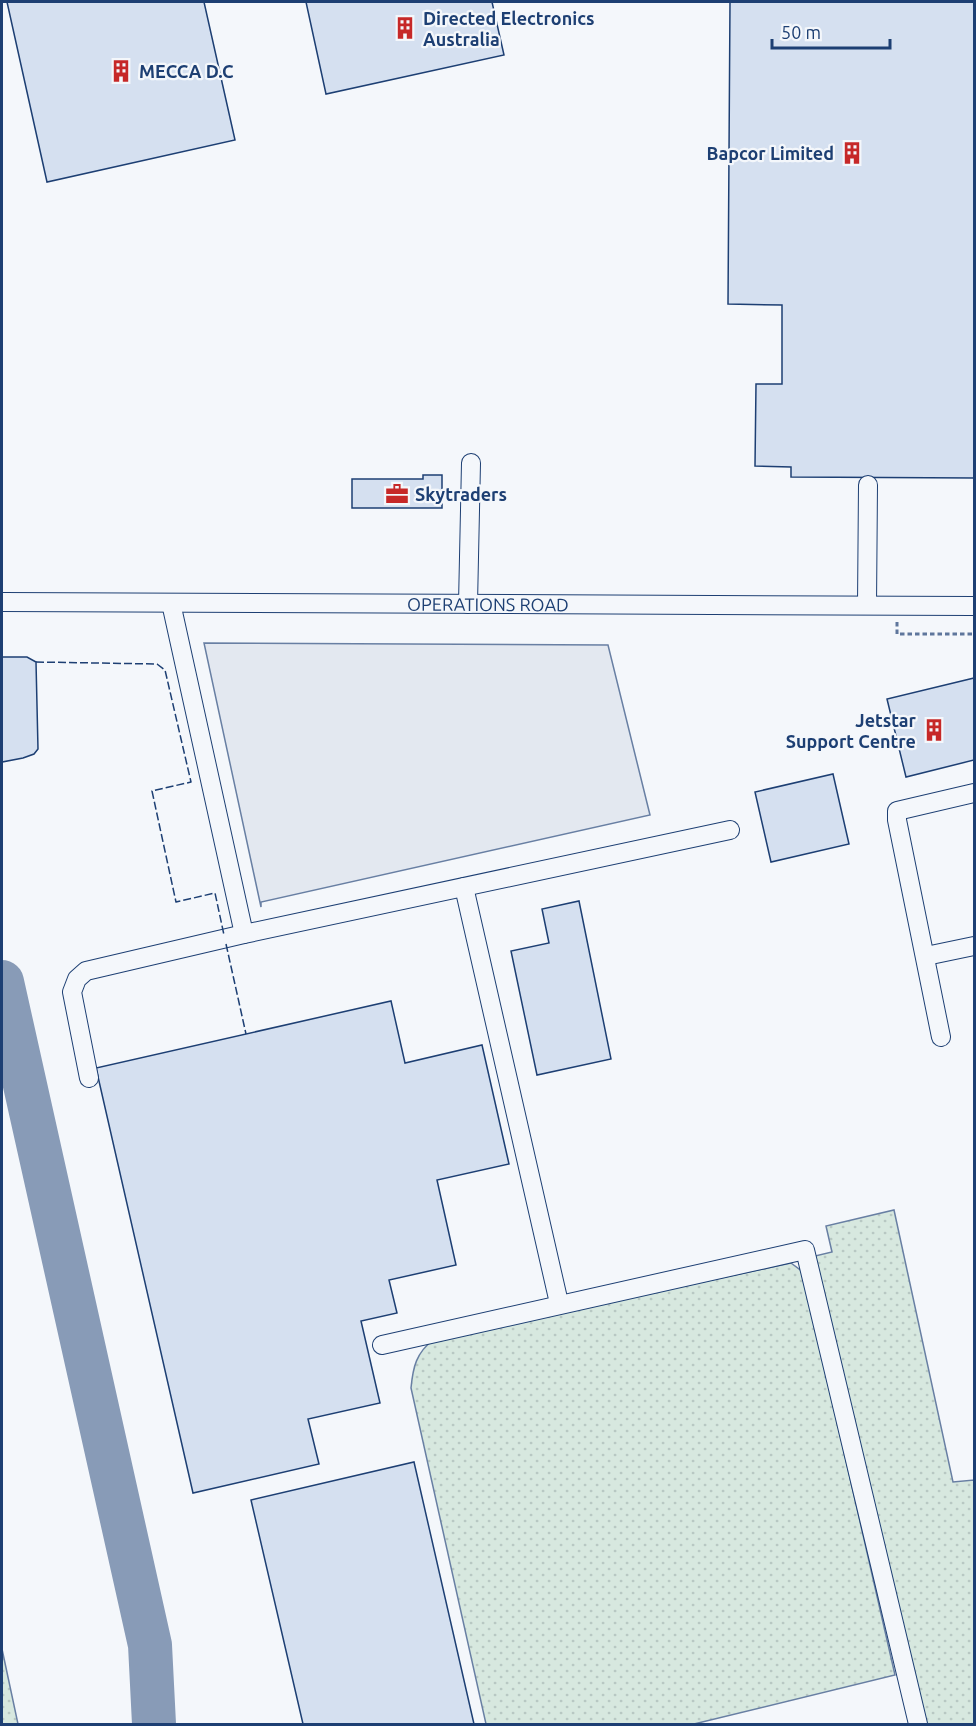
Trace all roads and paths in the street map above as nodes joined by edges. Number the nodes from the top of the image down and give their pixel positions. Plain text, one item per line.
1 (471, 462) dead end
2 (868, 485) dead end
3 (2, 602) edge
4 (171, 603) junction
5 (468, 604) junction
6 (867, 605) junction
7 (897, 605) junction
8 (975, 606) edge
9 (975, 634) edge
10 (975, 793) edge
11 (730, 830) dead end
12 (464, 887) junction
13 (244, 934) junction
14 (975, 946) edge
15 (926, 956) junction
16 (941, 1037) dead end
17 (88, 1078) dead end
18 (559, 1303) junction
19 (382, 1345) dead end
20 (918, 1725) edge

1 - 5 street
2 - 6 street
3 - 4 street, OPERATIONS ROAD
4 - 5 street, OPERATIONS ROAD
4 - 13 street
5 - 6 street, OPERATIONS ROAD
6 - 7 street, OPERATIONS ROAD
7 - 8 street, OPERATIONS ROAD
7 - 9 path
10 - 15 street
11 - 12 street
12 - 13 street
12 - 18 street
13 - 17 street
14 - 15 street
15 - 16 street
18 - 19 street
18 - 20 street

